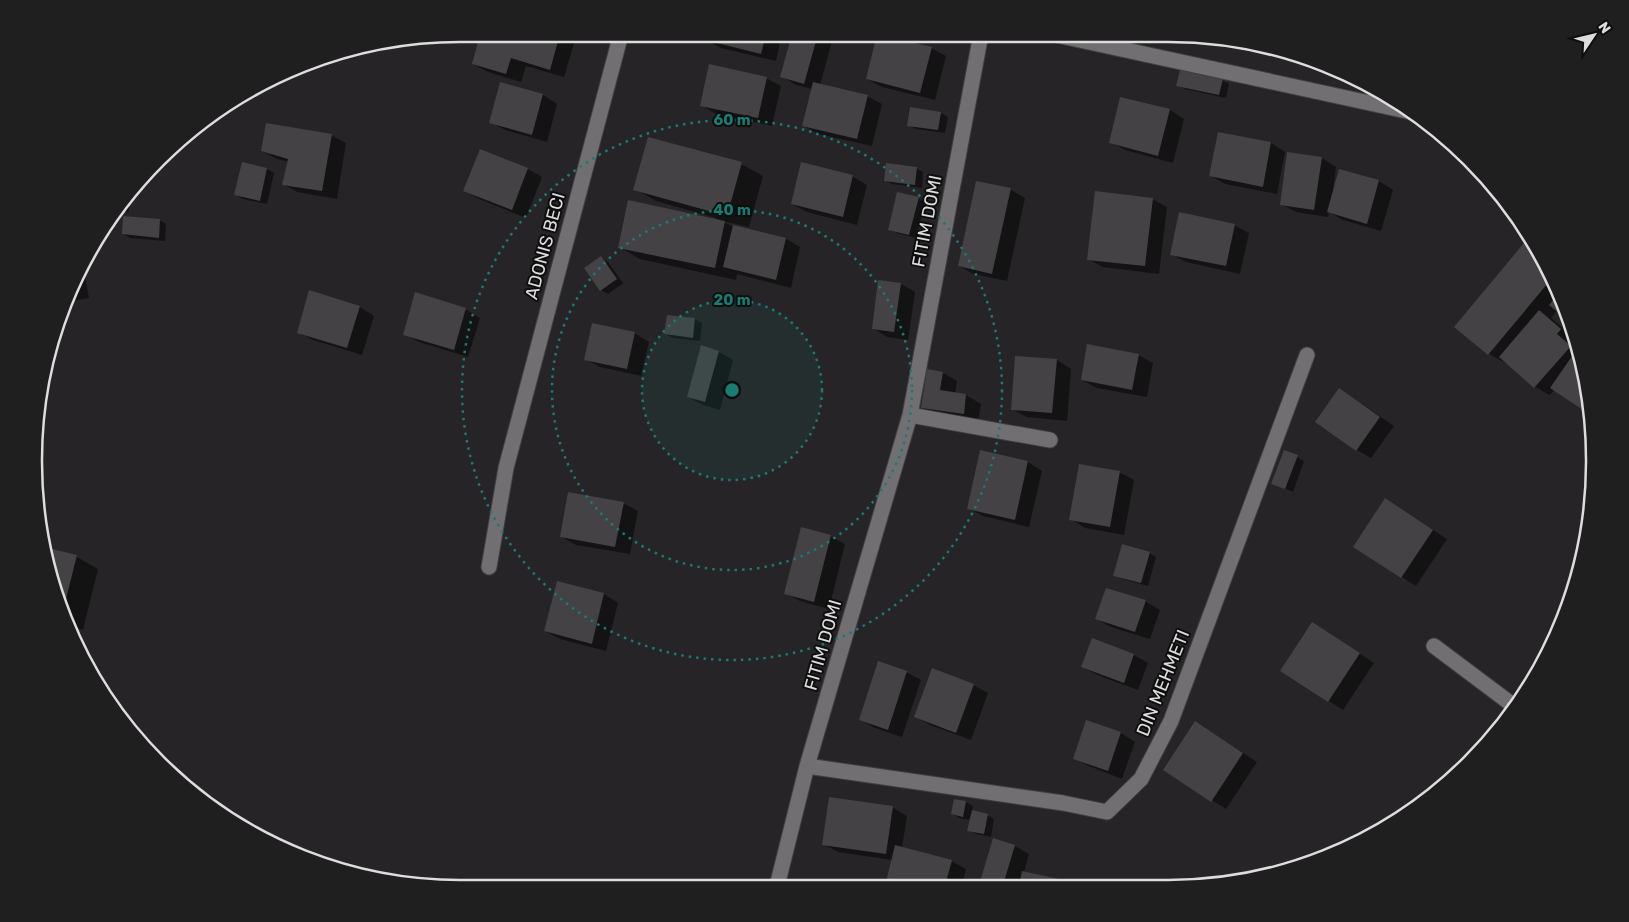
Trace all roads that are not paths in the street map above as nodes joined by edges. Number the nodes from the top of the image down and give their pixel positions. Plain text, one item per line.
1 (619, 42) edge
2 (980, 42) edge
3 (1089, 42) edge
4 (1392, 108) edge
5 (1307, 356) dead end
6 (910, 415) junction
7 (1050, 440) dead end
8 (489, 567) dead end
9 (1434, 646) dead end
10 (1510, 703) edge
11 (807, 766) junction
12 (778, 880) edge

1 - 8 street, ADONIS BECI
2 - 6 street, FITIM DOMI
3 - 4 street
5 - 11 street, DIN MEHMETI
6 - 7 street
6 - 11 street, FITIM DOMI
9 - 10 street
11 - 12 street, FITIM DOMI

